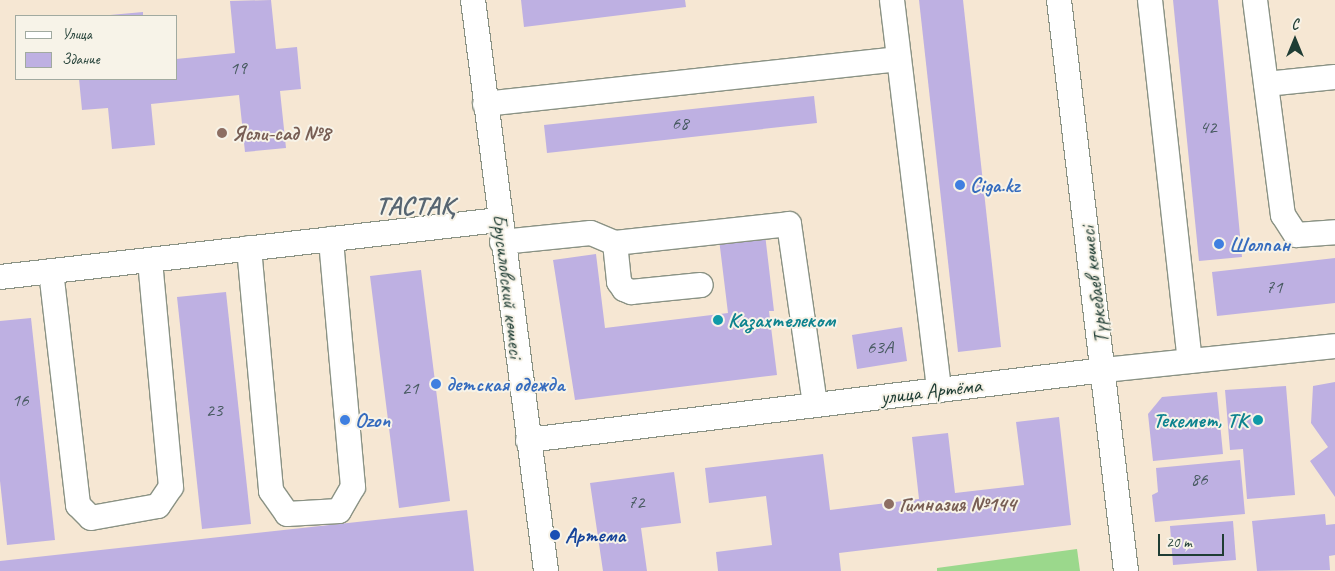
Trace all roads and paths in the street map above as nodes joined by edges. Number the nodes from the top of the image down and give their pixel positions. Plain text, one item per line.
1 (473, 0) edge
2 (892, 0) edge
3 (1060, 0) edge
4 (1150, 0) edge
5 (1255, 0) edge
6 (899, 59) junction
7 (1335, 78) edge
8 (1266, 84) junction
9 (485, 104) junction
10 (500, 231) junction
11 (1335, 232) edge
12 (331, 239) junction
13 (614, 243) junction
14 (249, 248) junction
15 (150, 260) junction
16 (51, 271) junction
17 (0, 277) edge
18 (701, 285) dead end
19 (1335, 346) edge
20 (1190, 361) junction
21 (1104, 370) junction
22 (939, 390) junction
23 (814, 404) junction
24 (528, 440) junction
25 (546, 571) edge
26 (1126, 571) edge

1 - 9 street, Брусиловский көшесі
2 - 6 street
3 - 21 street, Түркебаев көшесі
4 - 20 street
5 - 8 street
6 - 9 street
6 - 22 street
7 - 8 street
8 - 11 street
9 - 10 street, Брусиловский көшесі
10 - 12 street
10 - 13 street
10 - 24 street, Брусиловский көшесі
12 - 14 street
12 - 14 street
13 - 18 street
13 - 23 street
14 - 15 street
15 - 16 street
15 - 16 street
16 - 17 street
19 - 20 street, улица Артёма
20 - 21 street, улица Артёма
21 - 22 street, улица Артёма
21 - 26 street, Түркебаев көшесі
22 - 23 street, улица Артёма
23 - 24 street, улица Артёма
24 - 25 street, Брусиловский көшесі

